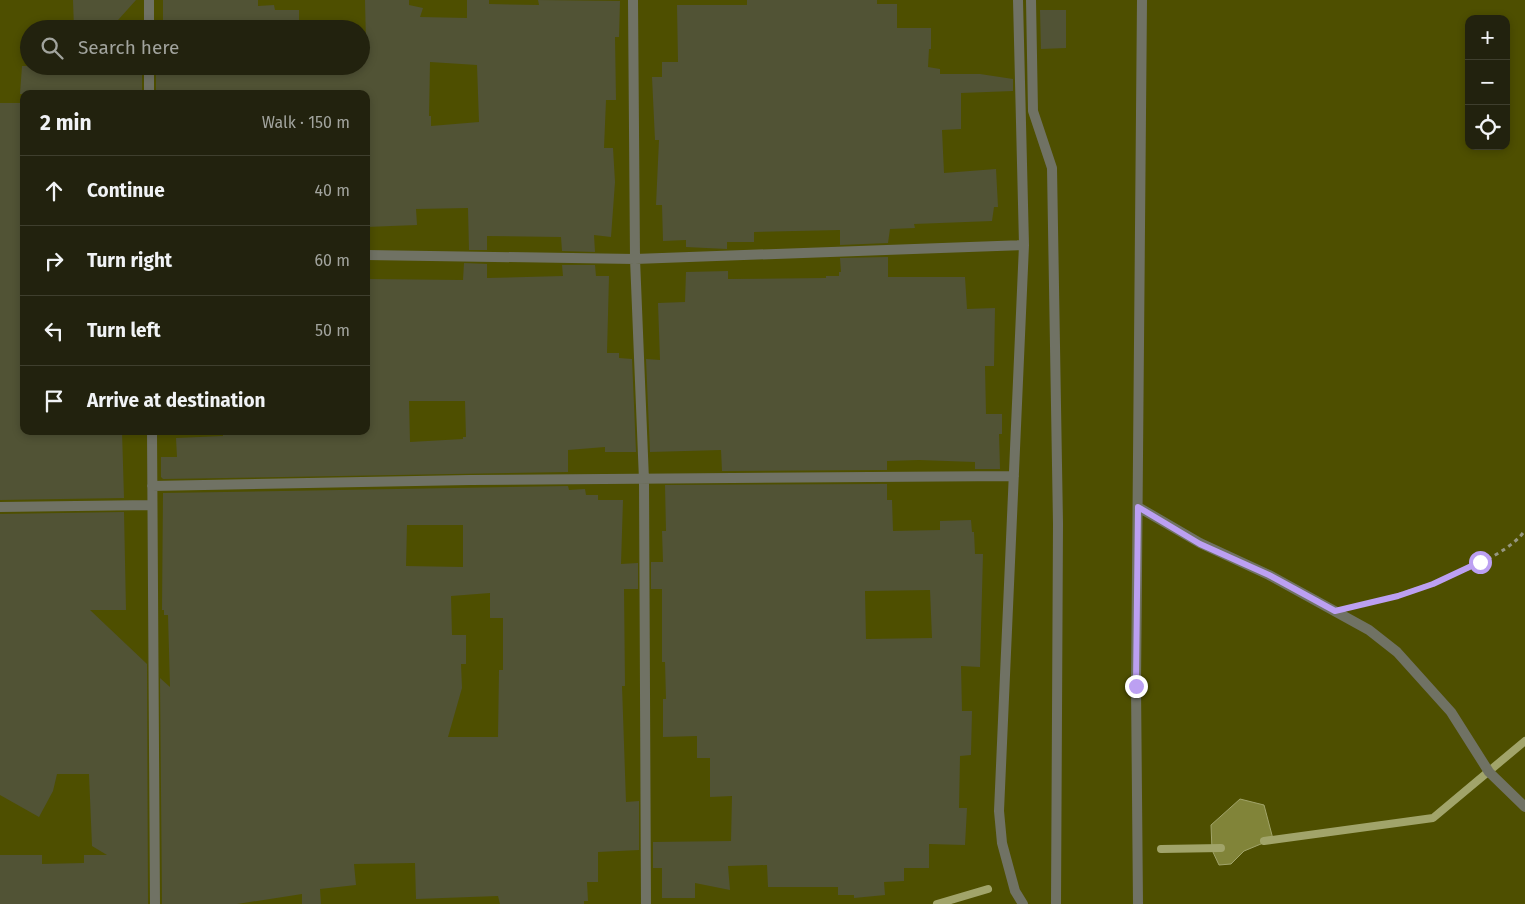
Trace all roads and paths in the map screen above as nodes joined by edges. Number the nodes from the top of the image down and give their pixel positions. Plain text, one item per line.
1 (149, 0) edge
2 (633, 0) edge
3 (1018, 0) edge
4 (1031, 0) edge
5 (1142, 0) edge
6 (149, 20) edge
7 (149, 75) edge
8 (149, 90) edge
9 (1024, 245) junction
10 (370, 255) edge
11 (636, 259) junction
12 (152, 435) edge
13 (1014, 476) junction
14 (644, 480) junction
15 (152, 486) junction
16 (152, 505) junction
17 (0, 507) edge
18 (1138, 507) junction
19 (1525, 530) edge
20 (1335, 611) junction
21 (1525, 807) edge
22 (155, 904) edge
23 (646, 904) edge
24 (1023, 904) edge
25 (1056, 904) edge
26 (1138, 904) edge

1 - 6 street
2 - 11 street
3 - 9 street
4 - 25 street
5 - 18 street
7 - 8 street
9 - 11 street
9 - 13 street
10 - 11 street
11 - 14 street
12 - 15 street
13 - 14 street
13 - 24 street
14 - 15 street
14 - 23 street
15 - 16 street
16 - 17 street
16 - 22 street
18 - 20 street
18 - 26 street
19 - 20 path
20 - 21 street

